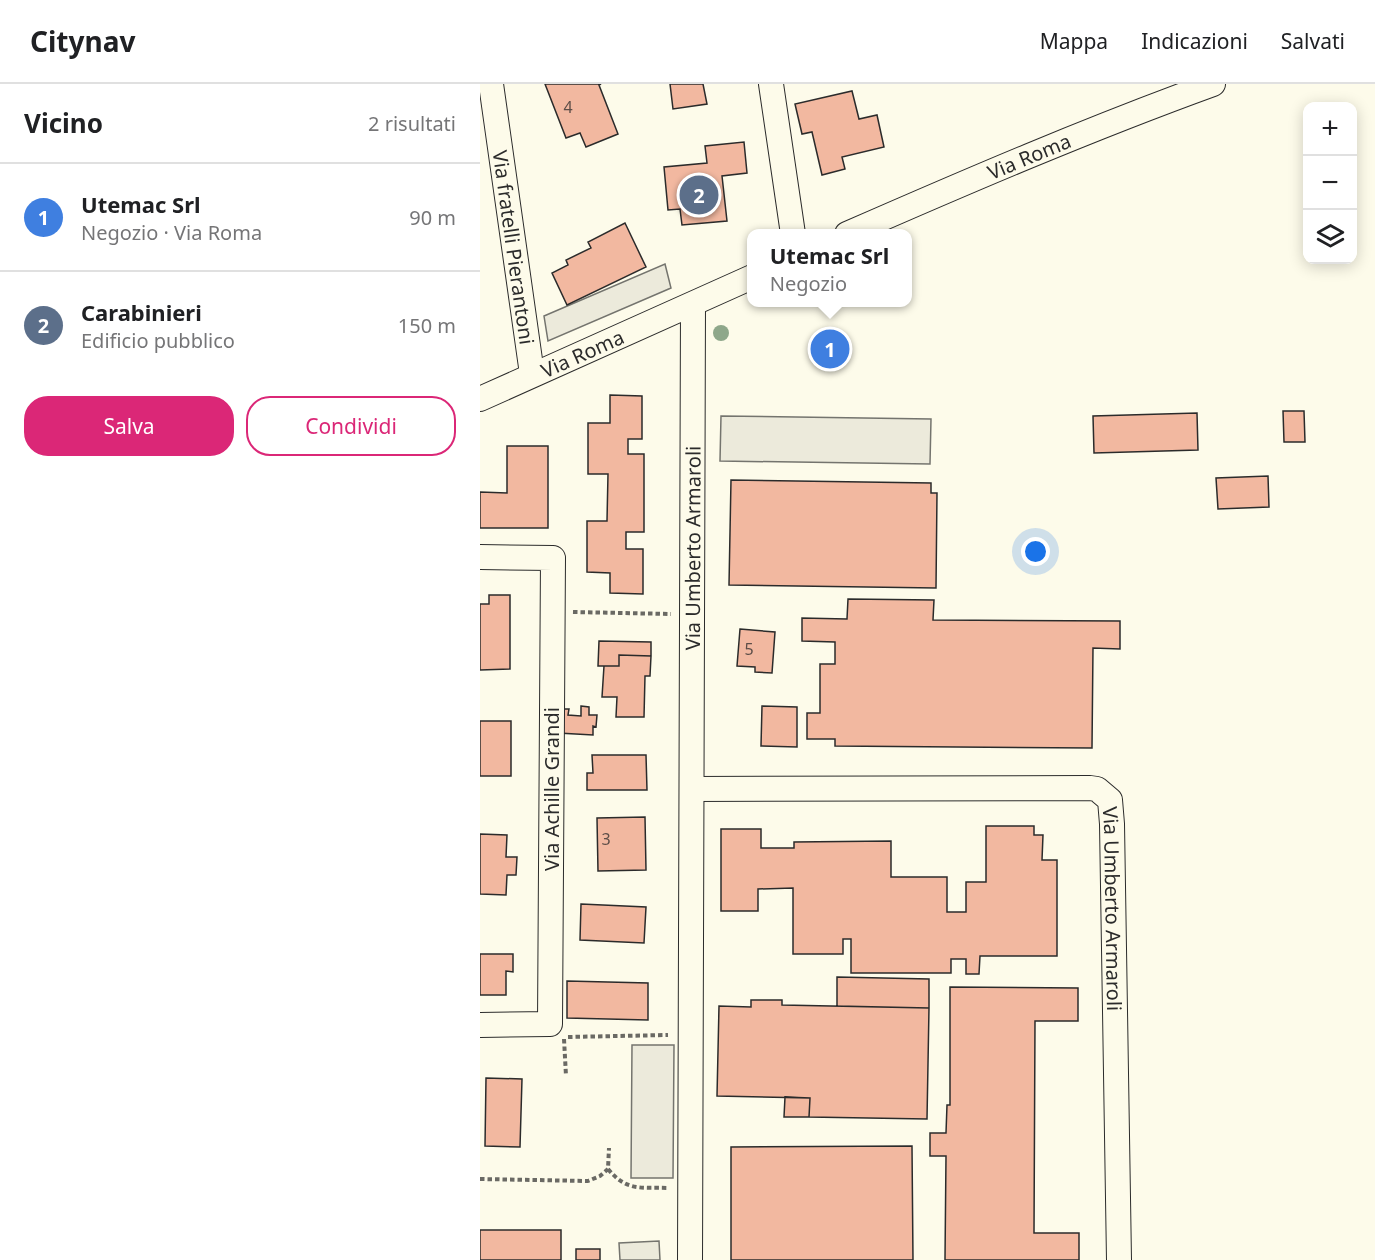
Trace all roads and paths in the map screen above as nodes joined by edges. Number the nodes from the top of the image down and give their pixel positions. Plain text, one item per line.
1 (491, 84) edge
2 (771, 84) edge
3 (1213, 84) edge
4 (793, 229) edge
5 (858, 229) edge
6 (747, 279) edge
7 (693, 305) junction
8 (532, 374) junction
9 (480, 399) edge
10 (480, 557) edge
11 (553, 612) junction
12 (692, 614) junction
13 (692, 789) junction
14 (480, 1025) edge
15 (691, 1034) junction
16 (566, 1076) dead end
17 (609, 1148) dead end
18 (608, 1169) junction
19 (480, 1179) edge
20 (690, 1188) junction
21 (690, 1260) edge
22 (1119, 1260) edge

1 - 8 street, Via fratelli Pierantoni
2 - 4 street
3 - 5 street, Via Roma
6 - 7 street, Via Roma
7 - 8 street, Via Roma
7 - 12 street, Via Umberto Armaroli
8 - 9 street, Via Roma
10 - 11 street, Via Achille Grandi
11 - 12 path
11 - 14 street, Via Achille Grandi
12 - 13 street, Via Umberto Armaroli
13 - 15 street, Via Umberto Armaroli
13 - 22 street, Via Umberto Armaroli
15 - 16 path
15 - 20 street, Via Umberto Armaroli
17 - 18 path
18 - 19 path
18 - 20 path
20 - 21 street, Via Umberto Armaroli

